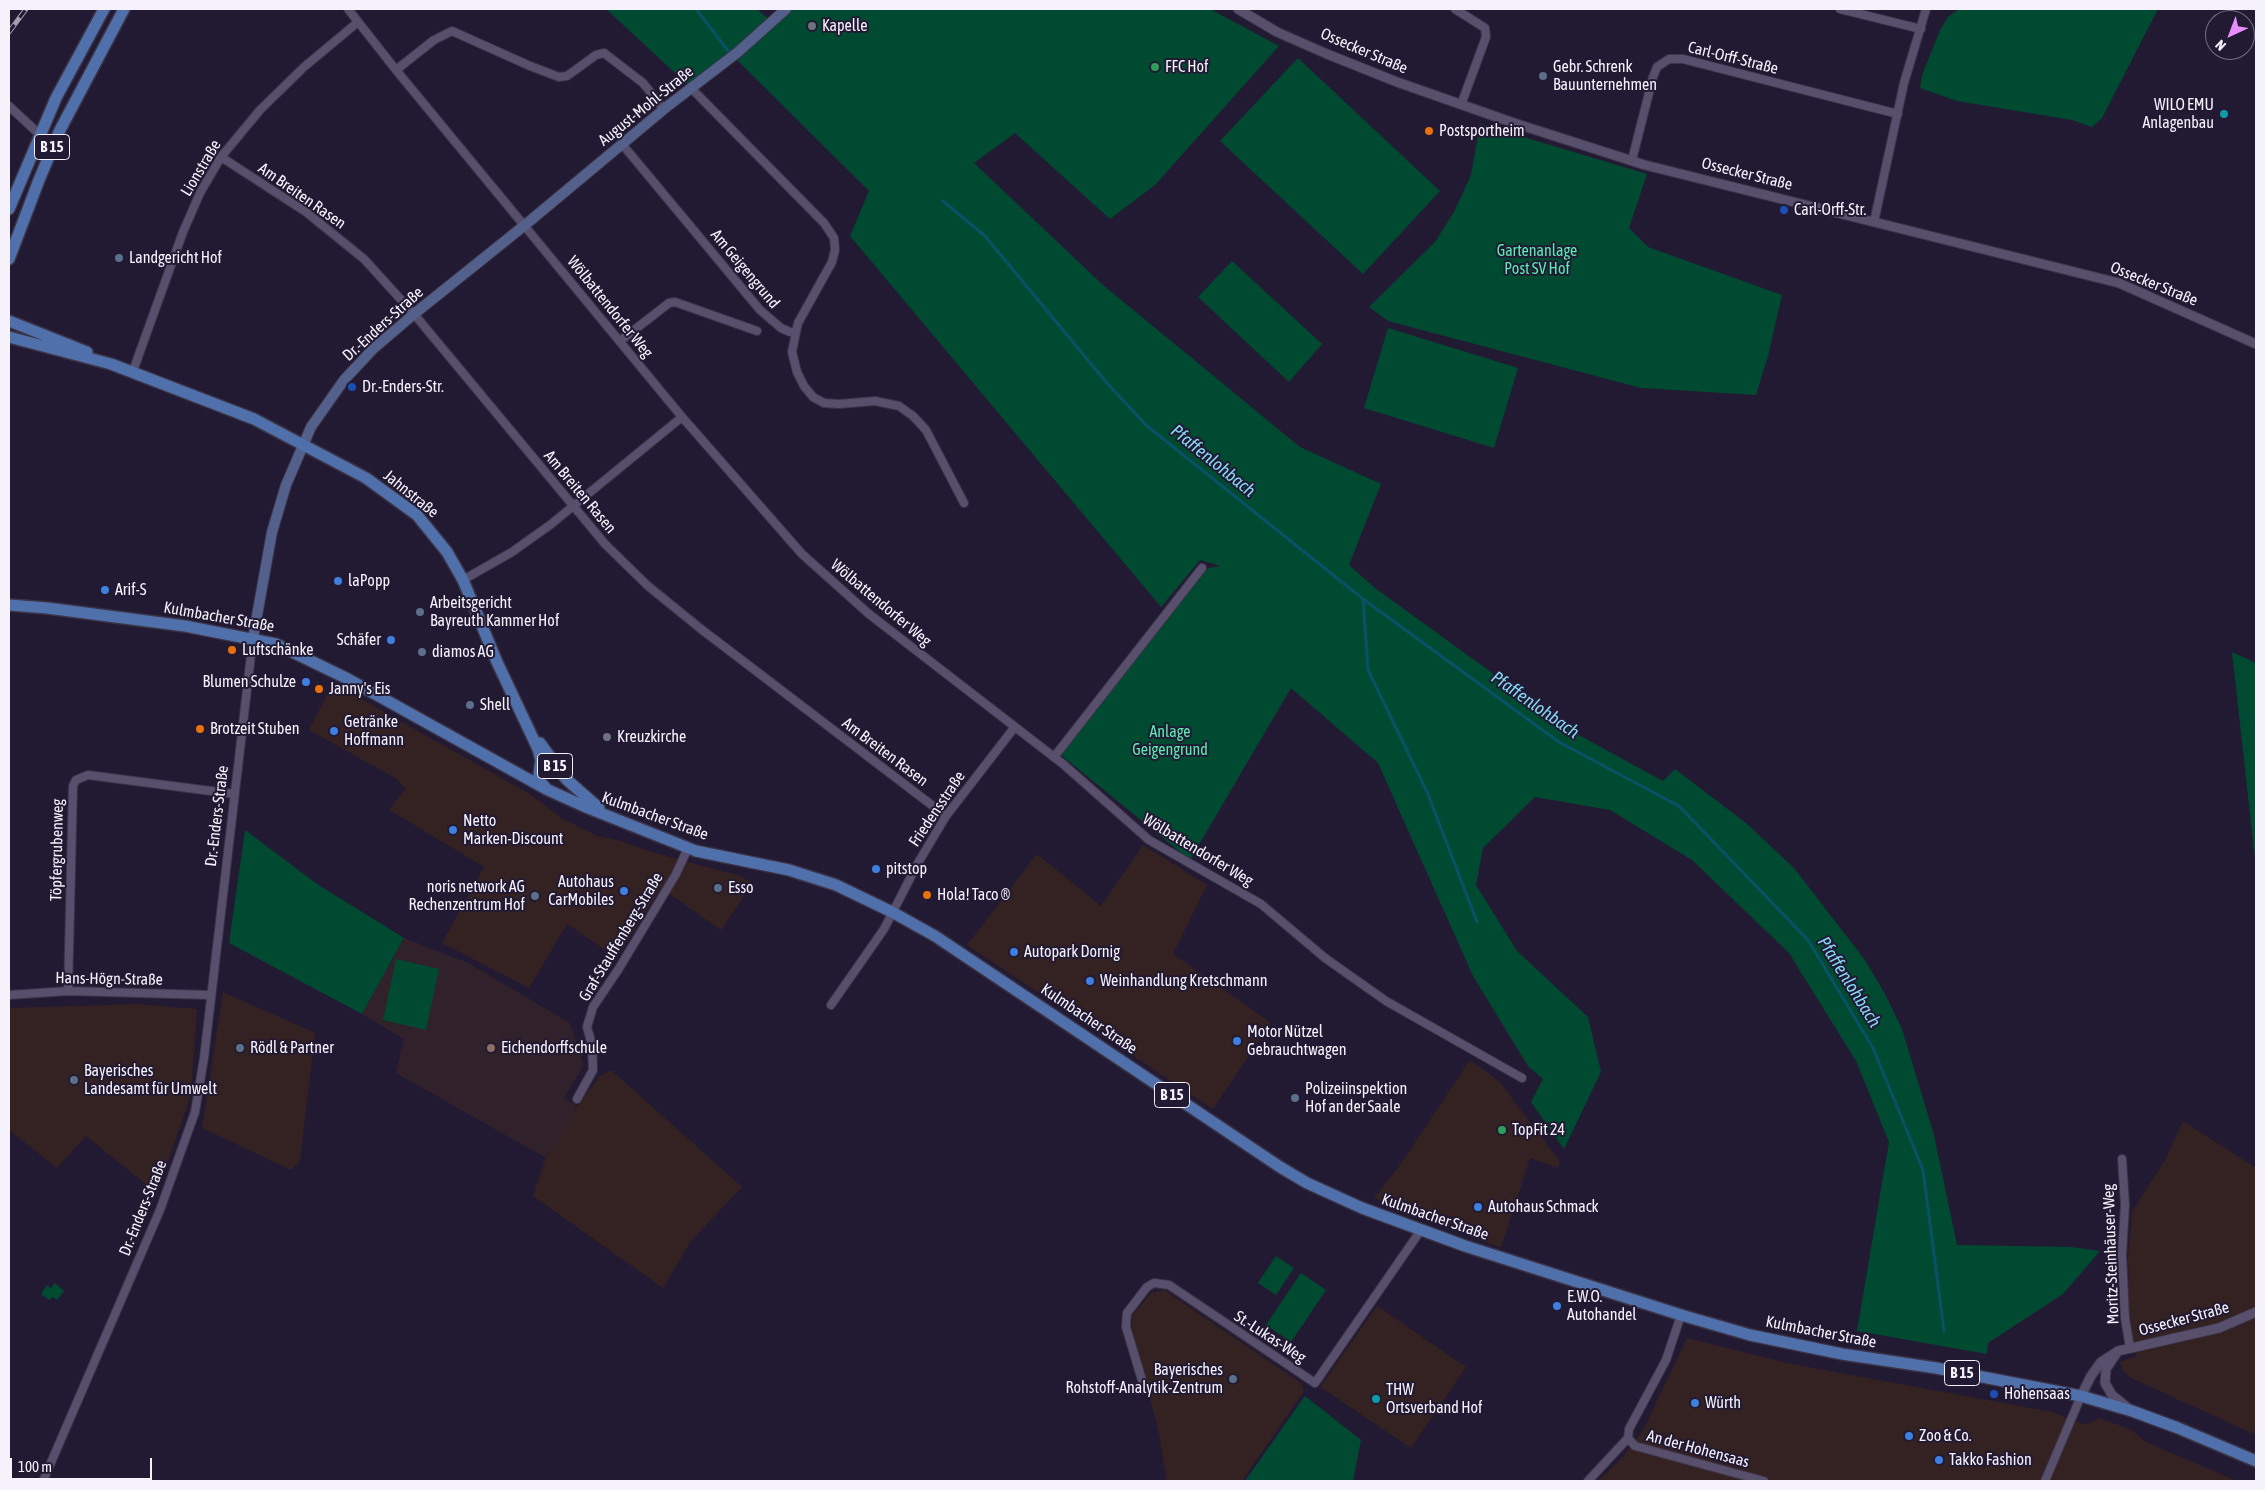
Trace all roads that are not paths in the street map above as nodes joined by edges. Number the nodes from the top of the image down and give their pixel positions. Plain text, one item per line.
1 (104, 9) edge
2 (124, 9) edge
3 (348, 9) edge
4 (786, 9) edge
5 (1455, 9) edge
6 (1840, 9) edge
7 (1926, 9) edge
8 (1243, 10) edge
9 (358, 22) junction
10 (1921, 29) junction
11 (396, 70) junction
12 (691, 88) junction
13 (1461, 105) junction
14 (9, 106) edge
15 (664, 109) junction
16 (1898, 114) junction
17 (39, 134) junction
18 (622, 144) junction
19 (222, 157) junction
20 (1632, 160) junction
21 (9, 210) edge
22 (1874, 222) junction
23 (525, 225) junction
24 (840, 238) dead end
25 (835, 250) junction
26 (9, 259) edge
27 (414, 314) junction
28 (9, 321) edge
29 (758, 331) dead end
30 (796, 332) junction
31 (9, 337) edge
32 (620, 341) junction
33 (2256, 344) edge
34 (111, 364) junction
35 (133, 371) junction
36 (682, 417) junction
37 (303, 444) junction
38 (964, 503) dead end
39 (573, 506) junction
40 (1202, 568) dead end
41 (463, 580) junction
42 (9, 600) edge
43 (9, 605) edge
44 (47, 608) junction
45 (253, 638) junction
46 (516, 702) junction
47 (1014, 728) junction
48 (1054, 757) junction
49 (546, 789) junction
50 (234, 794) junction
51 (946, 816) junction
52 (610, 817) junction
53 (688, 848) junction
54 (892, 912) junction
55 (68, 991) junction
56 (9, 995) edge
57 (210, 995) junction
58 (831, 1005) dead end
59 (1522, 1078) dead end
60 (577, 1099) dead end
61 (2122, 1159) dead end
62 (1421, 1230) junction
63 (2256, 1312) edge
64 (1681, 1315) junction
65 (2130, 1348) junction
66 (2118, 1351) junction
67 (1145, 1390) dead end
68 (2082, 1396) junction
69 (2132, 1411) junction
70 (1628, 1438) junction
71 (2256, 1461) edge
72 (43, 1481) edge
73 (1588, 1481) edge
74 (1764, 1481) edge
75 (2045, 1481) edge

1 - 17 main road, B 15
2 - 26 main road, B 15
3 - 9 street, Wölbattendorfer Weg
4 - 12 main road, August-Mohl-Straße
5 - 13 street
6 - 10 street
7 - 10 street
8 - 13 street, Ossecker Straße
9 - 11 street, Wölbattendorfer Weg
9 - 19 street, Lionstraße
10 - 16 street
11 - 15 street
11 - 23 street, Wölbattendorfer Weg
12 - 15 main road, August-Mohl-Straße
12 - 25 street
13 - 20 street, Ossecker Straße
14 - 17 street
15 - 18 main road, August-Mohl-Straße
16 - 20 street, Carl-Orff-Straße
16 - 22 street
17 - 21 main road, B 15
18 - 23 main road, August-Mohl-Straße
18 - 30 street, Am Geigengrund
19 - 27 street, Am Breiten Rasen
19 - 35 street, Lionstraße
20 - 22 street, Ossecker Straße
22 - 33 street, Ossecker Straße
23 - 27 main road, Dr.-Enders-Straße
23 - 32 street, Wölbattendorfer Weg
24 - 25 street, Am Geigengrund
25 - 30 street, Am Geigengrund
27 - 37 main road, Dr.-Enders-Straße
27 - 39 street, Am Breiten Rasen
28 - 34 main road, Jahnstraße / B 15
29 - 32 street, Am Geigengrund
30 - 38 street
31 - 34 main road, Jahnstraße / B 15
32 - 36 street, Wölbattendorfer Weg
34 - 35 main road, Jahnstraße / B 15
35 - 37 main road, Jahnstraße / B 15
36 - 39 street
36 - 47 street, Wölbattendorfer Weg
37 - 41 main road, Jahnstraße / B 15
37 - 45 main road, Dr.-Enders-Straße
39 - 41 street
39 - 51 street, Am Breiten Rasen
40 - 48 street
41 - 46 main road, Jahnstraße / B 15
42 - 44 main road, Kulmbacher Straße
43 - 44 main road, Kulmbacher Straße
44 - 45 main road, Kulmbacher Straße
45 - 49 main road, Kulmbacher Straße
45 - 50 street, Dr.-Enders-Straße
46 - 49 main road, Jahnstraße / B 15
46 - 52 main road, B 15
47 - 48 street, Wölbattendorfer Weg
47 - 51 street, Friedensstraße
48 - 59 street, Wölbattendorfer Weg
49 - 52 main road, Kulmbacher Straße / B 15
50 - 55 street, Töpfergrubenweg
50 - 57 street, Dr.-Enders-Straße
51 - 54 street, Friedensstraße
52 - 53 main road, Kulmbacher Straße / B 15
53 - 54 main road, Kulmbacher Straße / B 15
53 - 60 street, Graf-Stauffenberg-Straße
54 - 58 street, Friedensstraße
54 - 62 main road, Kulmbacher Straße / B 15
55 - 56 street, Hans-Högn-Straße
55 - 57 street, Hans-Högn-Straße
57 - 72 street, Dr.-Enders-Straße
61 - 65 street, Moritz-Steinhäuser-Weg
62 - 64 main road, Kulmbacher Straße / B 15
62 - 67 street, St.-Lukas-Weg
63 - 65 street, Ossecker Straße
64 - 68 main road, Kulmbacher Straße / B 15
64 - 70 street
65 - 66 street, Ossecker Straße
66 - 68 street, Ossecker Straße
66 - 69 street, Kulmbacher Straße
68 - 69 main road, Kulmbacher Straße / B 15
68 - 75 street
69 - 71 main road, Kulmbacher Straße / B 15
70 - 73 street
70 - 74 street, An der Hohensaas

